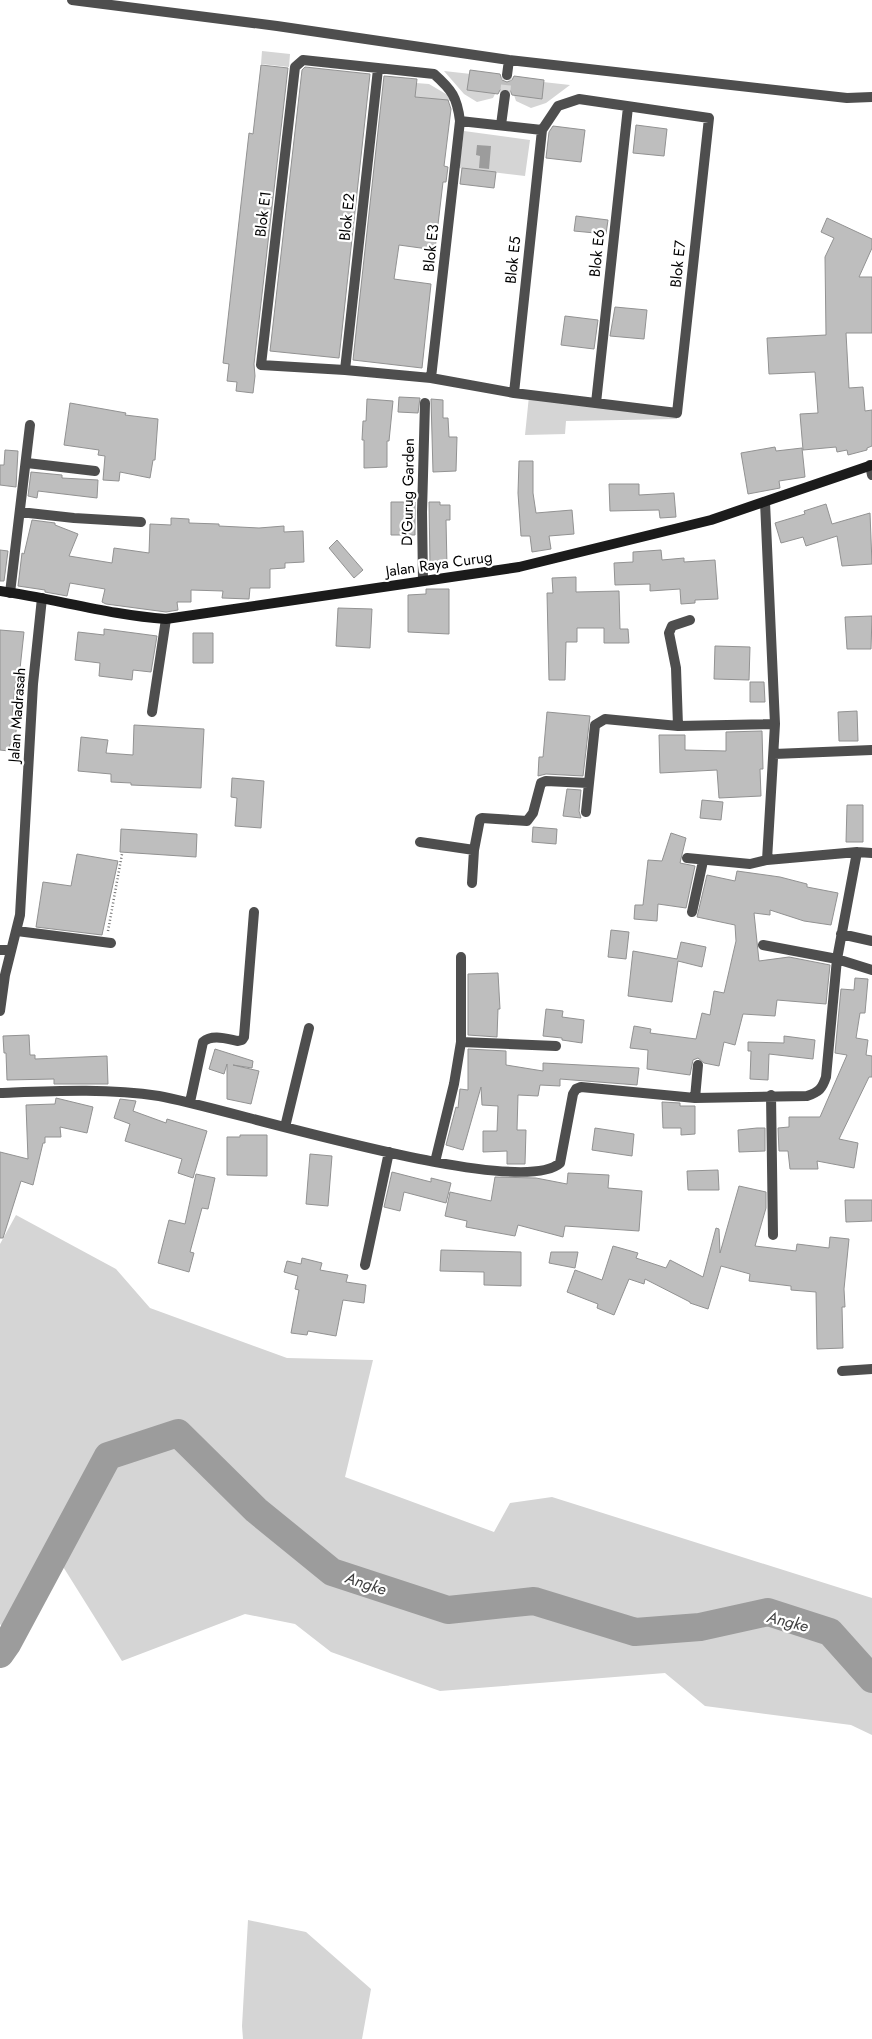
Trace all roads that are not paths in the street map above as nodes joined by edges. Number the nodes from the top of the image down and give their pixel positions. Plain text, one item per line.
1 (72, 0) edge
2 (509, 60) junction
3 (378, 68) junction
4 (507, 75) tunnel mouth
5 (505, 95) tunnel mouth
6 (872, 97) edge
7 (628, 107) junction
8 (460, 121) junction
9 (501, 125) junction
10 (542, 130) junction
11 (345, 370) junction
12 (431, 378) junction
13 (514, 393) junction
14 (425, 403) dead end
15 (596, 403) junction
16 (30, 425) dead end
17 (27, 463) junction
18 (871, 468) edge
19 (95, 471) dead end
20 (765, 502) junction
21 (20, 512) junction
22 (141, 522) dead end
23 (423, 581) junction
24 (5, 592) edge
25 (42, 598) junction
26 (166, 619) junction
27 (690, 620) dead end
28 (152, 712) dead end
29 (775, 724) junction
30 (678, 726) junction
31 (872, 750) edge
32 (774, 754) junction
33 (588, 783) junction
34 (586, 812) dead end
35 (420, 842) dead end
36 (474, 850) junction
37 (857, 852) junction
38 (872, 853) edge
39 (687, 858) dead end
40 (768, 860) junction
41 (703, 861) junction
42 (472, 883) dead end
43 (254, 912) dead end
44 (692, 912) dead end
45 (17, 931) junction
46 (841, 934) junction
47 (872, 941) edge
48 (108, 943) road end
49 (763, 944) dead end
50 (5, 950) edge
51 (462, 957) dead end
52 (837, 959) junction
53 (872, 970) edge
54 (0, 1011) edge
55 (309, 1028) dead end
56 (461, 1042) junction
57 (556, 1046) dead end
58 (698, 1066) dead end
59 (0, 1093) edge
60 (771, 1096) junction
61 (695, 1098) junction
62 (190, 1102) junction
63 (285, 1128) junction
64 (390, 1152) junction
65 (435, 1162) junction
66 (773, 1235) dead end
67 (365, 1265) dead end
68 (872, 1369) edge
69 (842, 1371) dead end

1 - 2 street
2 - 4 street
2 - 6 street
3 - 8 street
3 - 11 street, Blok E2
3 - 11 street, Blok E1
5 - 9 street
7 - 10 street
7 - 15 street, Blok E6
7 - 15 street, Blok E7
8 - 9 street
8 - 12 street, Blok E3
9 - 10 street
10 - 13 street, Blok E5
11 - 12 street
12 - 13 street
13 - 15 street
14 - 23 street, D'Gurug Garden
16 - 17 street
17 - 19 street
17 - 21 street
18 - 20 main road, Jalan Raya Curug
20 - 23 main road, Jalan Raya Curug
20 - 29 street
21 - 22 street
21 - 24 street
23 - 26 main road, Jalan Raya Curug
24 - 25 main road, Jalan Raya Curug
25 - 26 main road, Jalan Raya Curug
25 - 45 street, Jalan Madrasah
26 - 28 street
27 - 30 street
29 - 30 street
29 - 32 street
30 - 33 street
31 - 32 street
32 - 40 street
33 - 34 street
33 - 36 street
35 - 36 street
36 - 42 street
37 - 38 street
37 - 40 street
37 - 46 street
39 - 41 street
40 - 41 street
41 - 44 street
43 - 62 street
45 - 48 street
45 - 50 street, Jalan Madrasah
46 - 47 street
46 - 52 street
49 - 52 street
50 - 54 street, Jalan Madrasah
51 - 56 street
52 - 53 street
52 - 60 street
55 - 63 street
56 - 57 street
56 - 65 street
58 - 61 street
59 - 62 street
60 - 61 street
60 - 66 street
61 - 65 street
62 - 63 street
63 - 64 street
64 - 65 street
64 - 67 street
68 - 69 street

